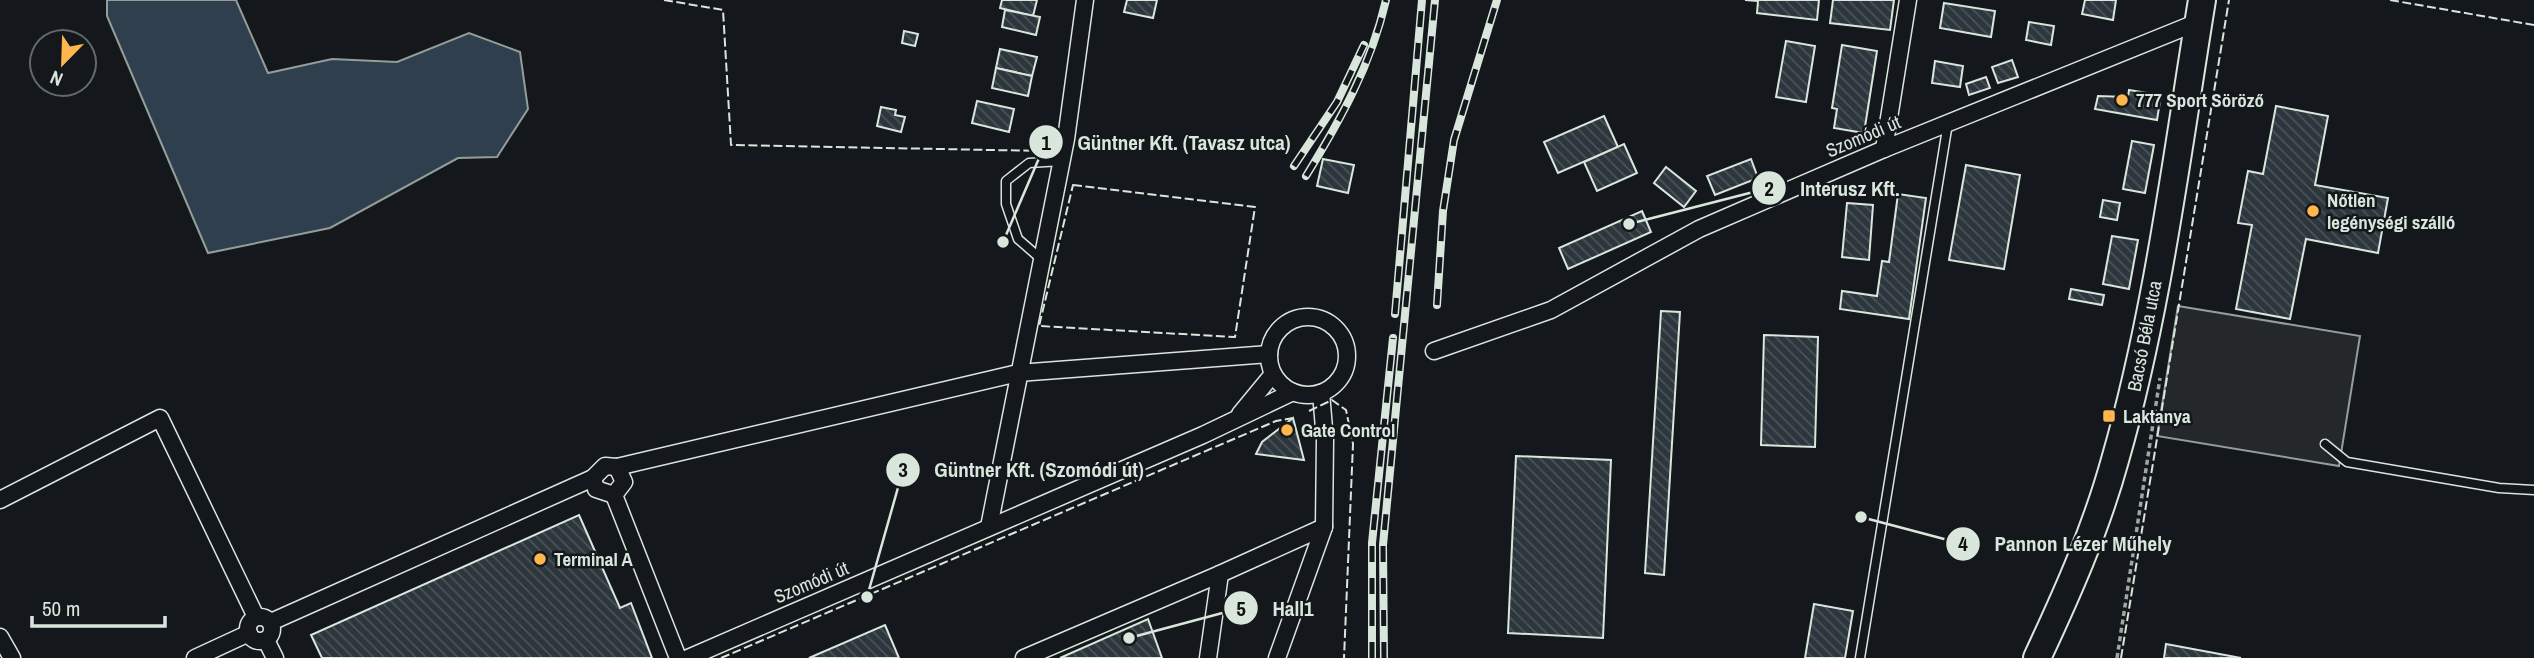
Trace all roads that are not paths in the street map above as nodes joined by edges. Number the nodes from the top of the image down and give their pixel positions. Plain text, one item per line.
1 (1085, 0) edge
2 (1908, 0) edge
3 (2200, 11) edge
4 (1948, 123) junction
5 (1884, 149) junction
6 (1062, 160) junction
7 (1040, 252) junction
8 (1434, 351) dead end
9 (1269, 354) junction
10 (1018, 373) junction
11 (1273, 373) junction
12 (1293, 392) junction
13 (1321, 393) junction
14 (1234, 421) junction
15 (2325, 444) dead end
16 (617, 467) junction
17 (593, 478) junction
18 (2534, 490) edge
19 (614, 495) junction
20 (0, 500) edge
21 (989, 527) junction
22 (1324, 527) junction
23 (1220, 574) junction
24 (263, 620) junction
25 (248, 633) junction
26 (0, 637) edge
27 (266, 640) junction
28 (12, 658) edge
29 (195, 658) edge
30 (275, 658) edge
31 (678, 658) edge
32 (688, 658) edge
33 (1024, 658) edge
34 (1208, 658) edge
35 (1277, 658) edge
36 (1860, 658) edge
37 (2037, 658) edge

1 - 6 street
2 - 5 street
3 - 4 street, Szomódi út
3 - 37 main road, Bacsó Béla utca
4 - 5 street, Szomódi út
4 - 36 lane
5 - 8 street, Szomódi út
6 - 7 street
6 - 7 lane
7 - 10 street
9 - 10 street
9 - 11 street
9 - 13 street
10 - 16 street
10 - 21 street
11 - 12 street
11 - 14 street
12 - 13 street
12 - 14 street, Szomódi út
13 - 22 street
14 - 21 street, Szomódi út
15 - 18 lane
16 - 17 street
16 - 19 street
17 - 19 street
17 - 24 street
19 - 31 street
20 - 24 street
21 - 32 street, Szomódi út
22 - 23 street
22 - 35 street
23 - 33 street
23 - 34 street
24 - 25 street
24 - 27 street
25 - 27 street
25 - 29 street
26 - 28 street
27 - 30 street

